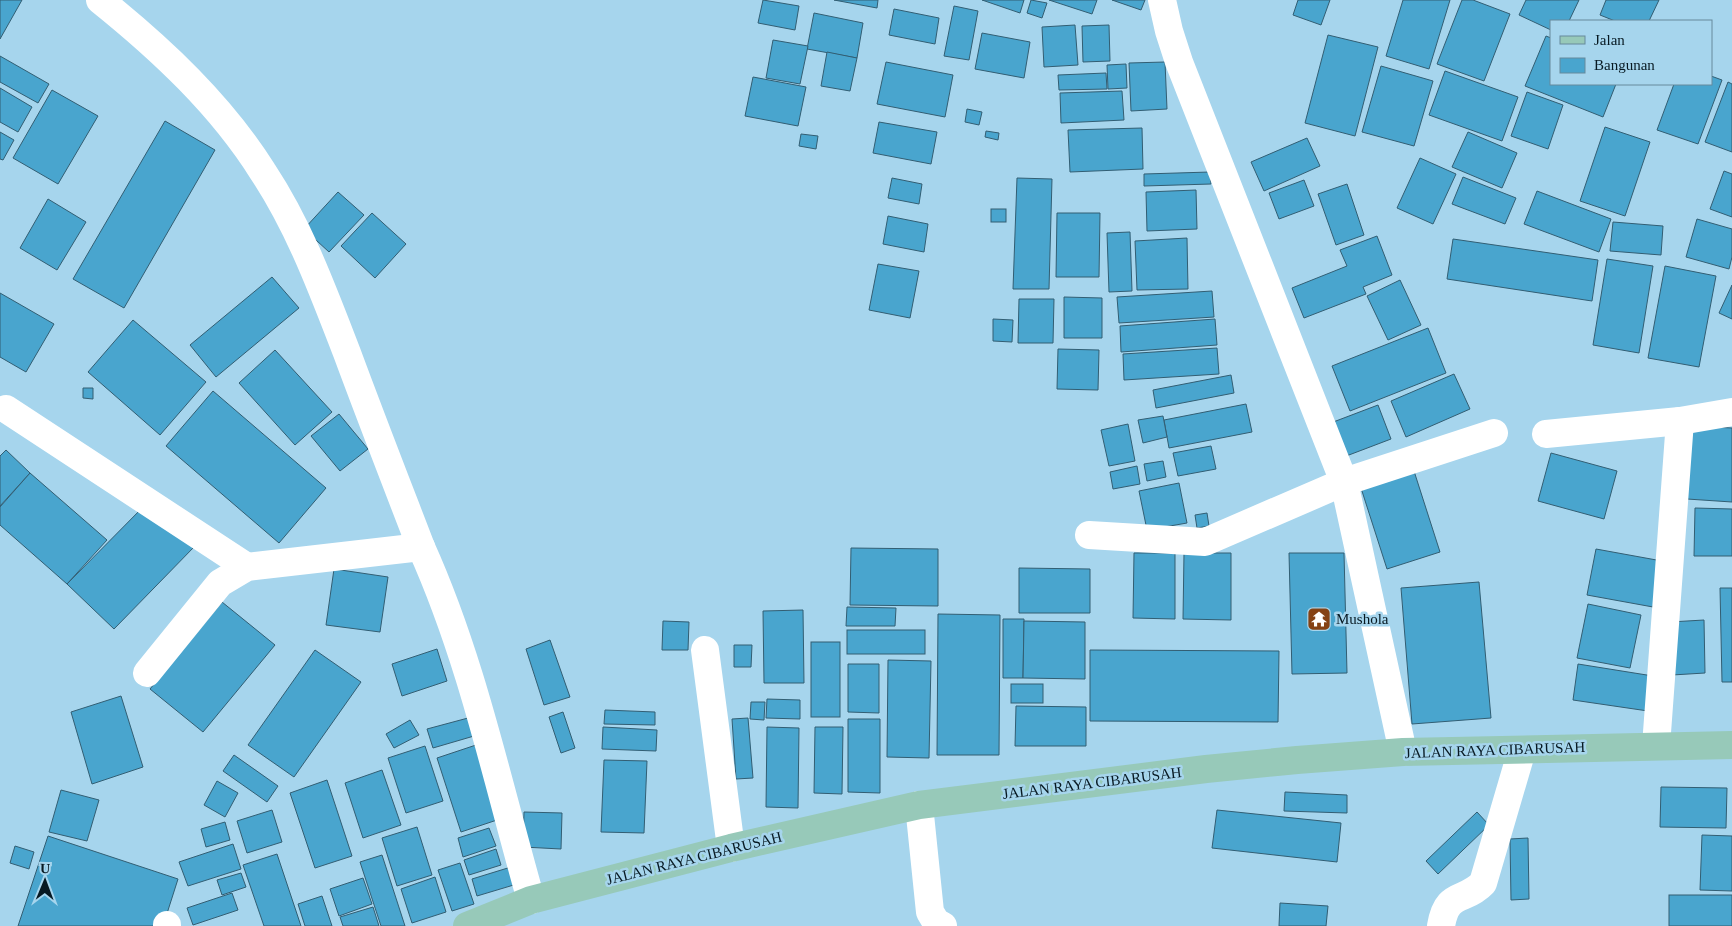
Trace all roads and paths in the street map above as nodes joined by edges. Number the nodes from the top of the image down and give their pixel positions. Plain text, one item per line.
1 (100, 0) edge
2 (1162, 0) edge
3 (6, 409) dead end
4 (1732, 412) edge
5 (1680, 421) junction
6 (1494, 433) dead end
7 (1546, 434) dead end
8 (1344, 482) junction
9 (1089, 535) dead end
10 (421, 547) junction
11 (247, 567) junction
12 (705, 650) dead end
13 (147, 673) dead end
14 (1732, 745) edge
15 (1656, 746) junction
16 (1522, 750) junction
17 (1402, 752) junction
18 (919, 805) junction
19 (732, 848) junction
20 (531, 900) junction
21 (467, 926) edge
22 (943, 926) edge
23 (1441, 926) edge

1 - 10 street
2 - 8 street
3 - 11 street
4 - 5 street
5 - 7 street
5 - 15 street
6 - 8 street
8 - 9 street
8 - 17 street
10 - 11 street
10 - 20 street
11 - 13 street
12 - 19 street
14 - 15 main road, JALAN RAYA CIBARUSAH
15 - 16 main road, JALAN RAYA CIBARUSAH
16 - 17 main road, JALAN RAYA CIBARUSAH
16 - 23 street
17 - 18 main road, JALAN RAYA CIBARUSAH
18 - 19 main road, JALAN RAYA CIBARUSAH
18 - 22 street
19 - 20 main road, JALAN RAYA CIBARUSAH
20 - 21 main road, JALAN RAYA CIBARUSAH

